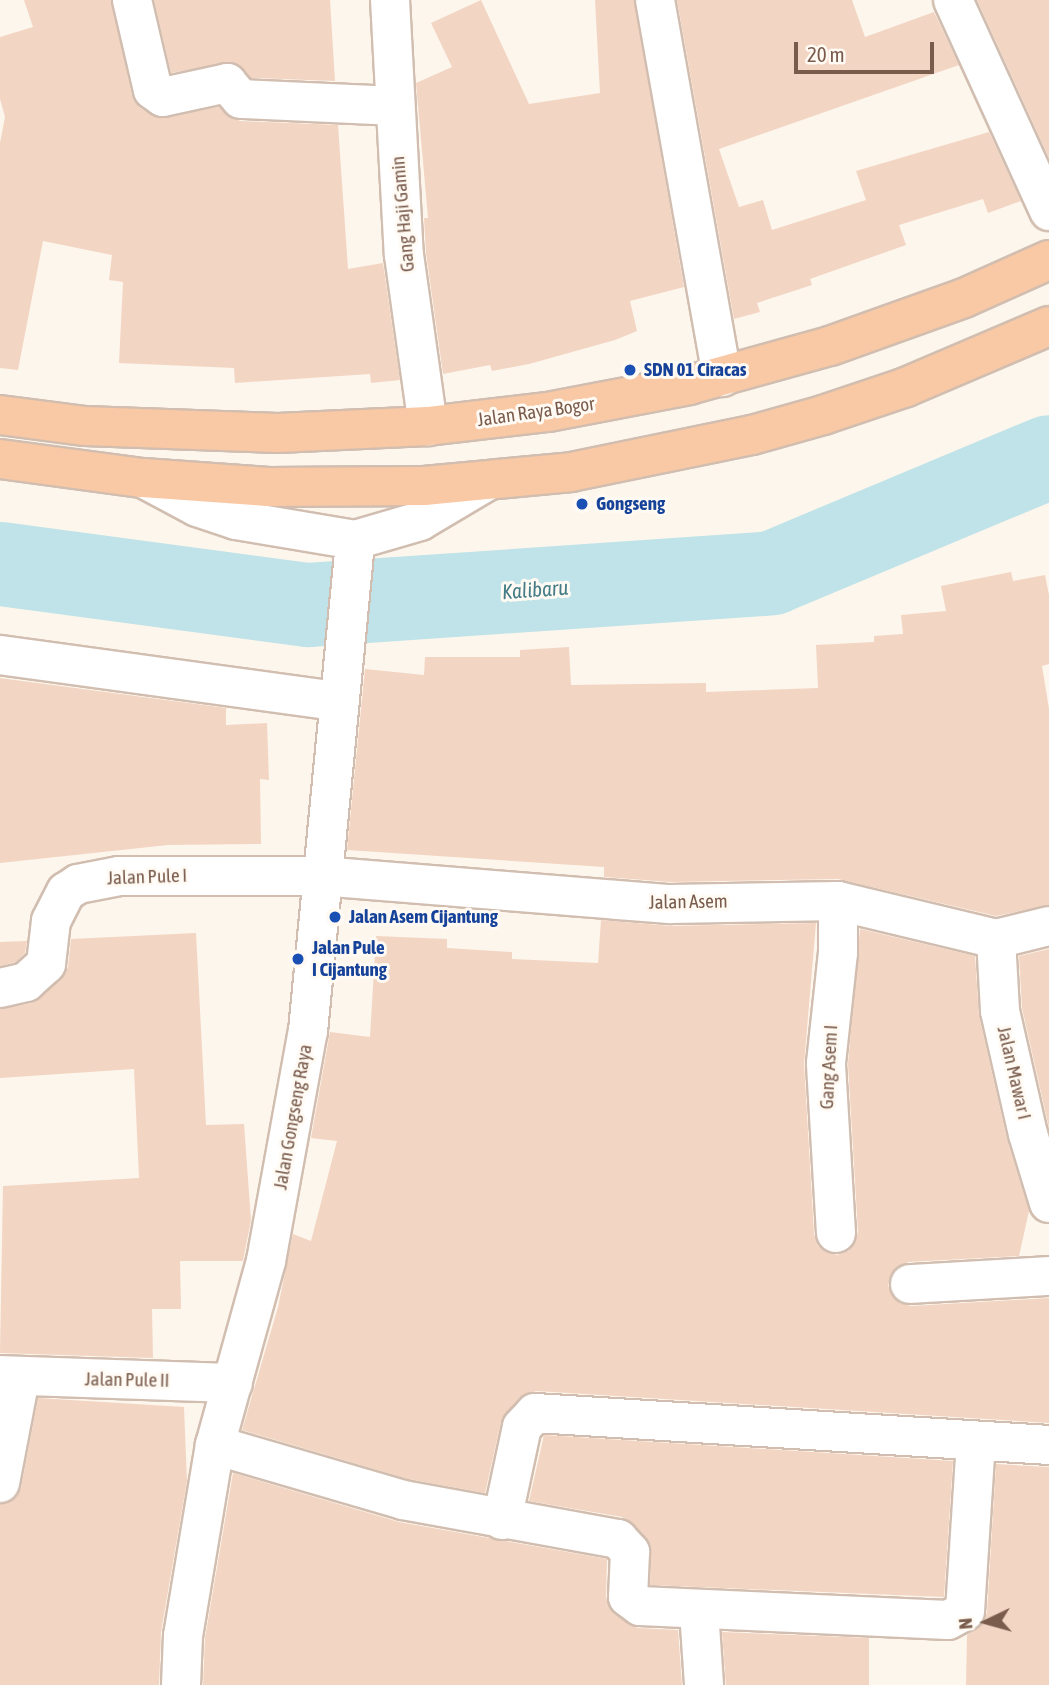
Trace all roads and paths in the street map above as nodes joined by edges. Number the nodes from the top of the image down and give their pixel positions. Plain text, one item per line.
1 (132, 0) edge
2 (390, 0) edge
3 (655, 0) edge
4 (953, 0) edge
5 (394, 106) junction
6 (1049, 212) edge
7 (1049, 260) edge
8 (1049, 326) edge
9 (722, 377) junction
10 (0, 415) edge
11 (428, 426) junction
12 (0, 459) edge
13 (143, 478) junction
14 (487, 481) junction
15 (353, 557) junction
16 (0, 655) edge
17 (338, 701) junction
18 (320, 876) junction
19 (838, 901) junction
20 (1049, 926) edge
21 (996, 939) junction
22 (0, 988) edge
23 (1049, 1203) edge
24 (836, 1233) dead end
25 (1049, 1276) edge
26 (911, 1284) dead end
27 (10, 1376) edge
28 (233, 1383) junction
29 (976, 1441) junction
30 (215, 1445) junction
31 (1049, 1445) edge
32 (0, 1483) edge
33 (502, 1520) junction
34 (699, 1611) junction
35 (181, 1685) edge
36 (704, 1685) edge

1 - 5 street
2 - 5 street, Gang Haji Gamin
3 - 9 street
4 - 6 street
5 - 11 street, Gang Haji Gamin
7 - 9 highway, Jalan Raya Bogor
8 - 14 highway
9 - 11 highway, Jalan Raya Bogor
10 - 11 highway, Jalan Raya Bogor
12 - 13 highway
13 - 14 highway
13 - 15 street
14 - 15 street
15 - 17 street, Jalan Gongseng Raya
16 - 17 street
17 - 18 street, Jalan Gongseng Raya
18 - 19 street, Jalan Asem
18 - 22 street, Jalan Pule I
18 - 28 street, Jalan Gongseng Raya
19 - 21 street, Jalan Asem
19 - 24 street, Gang Asem I
20 - 21 street, Jalan Asem
21 - 23 street, Jalan Mawar I
25 - 26 street
27 - 28 street, Jalan Pule II
27 - 32 street, Jalan Pule II
28 - 30 street, Jalan Gongseng Raya
29 - 31 street
29 - 33 street
29 - 34 street
30 - 33 street
30 - 35 street, Jalan Gongseng Raya
33 - 34 street
34 - 36 street

